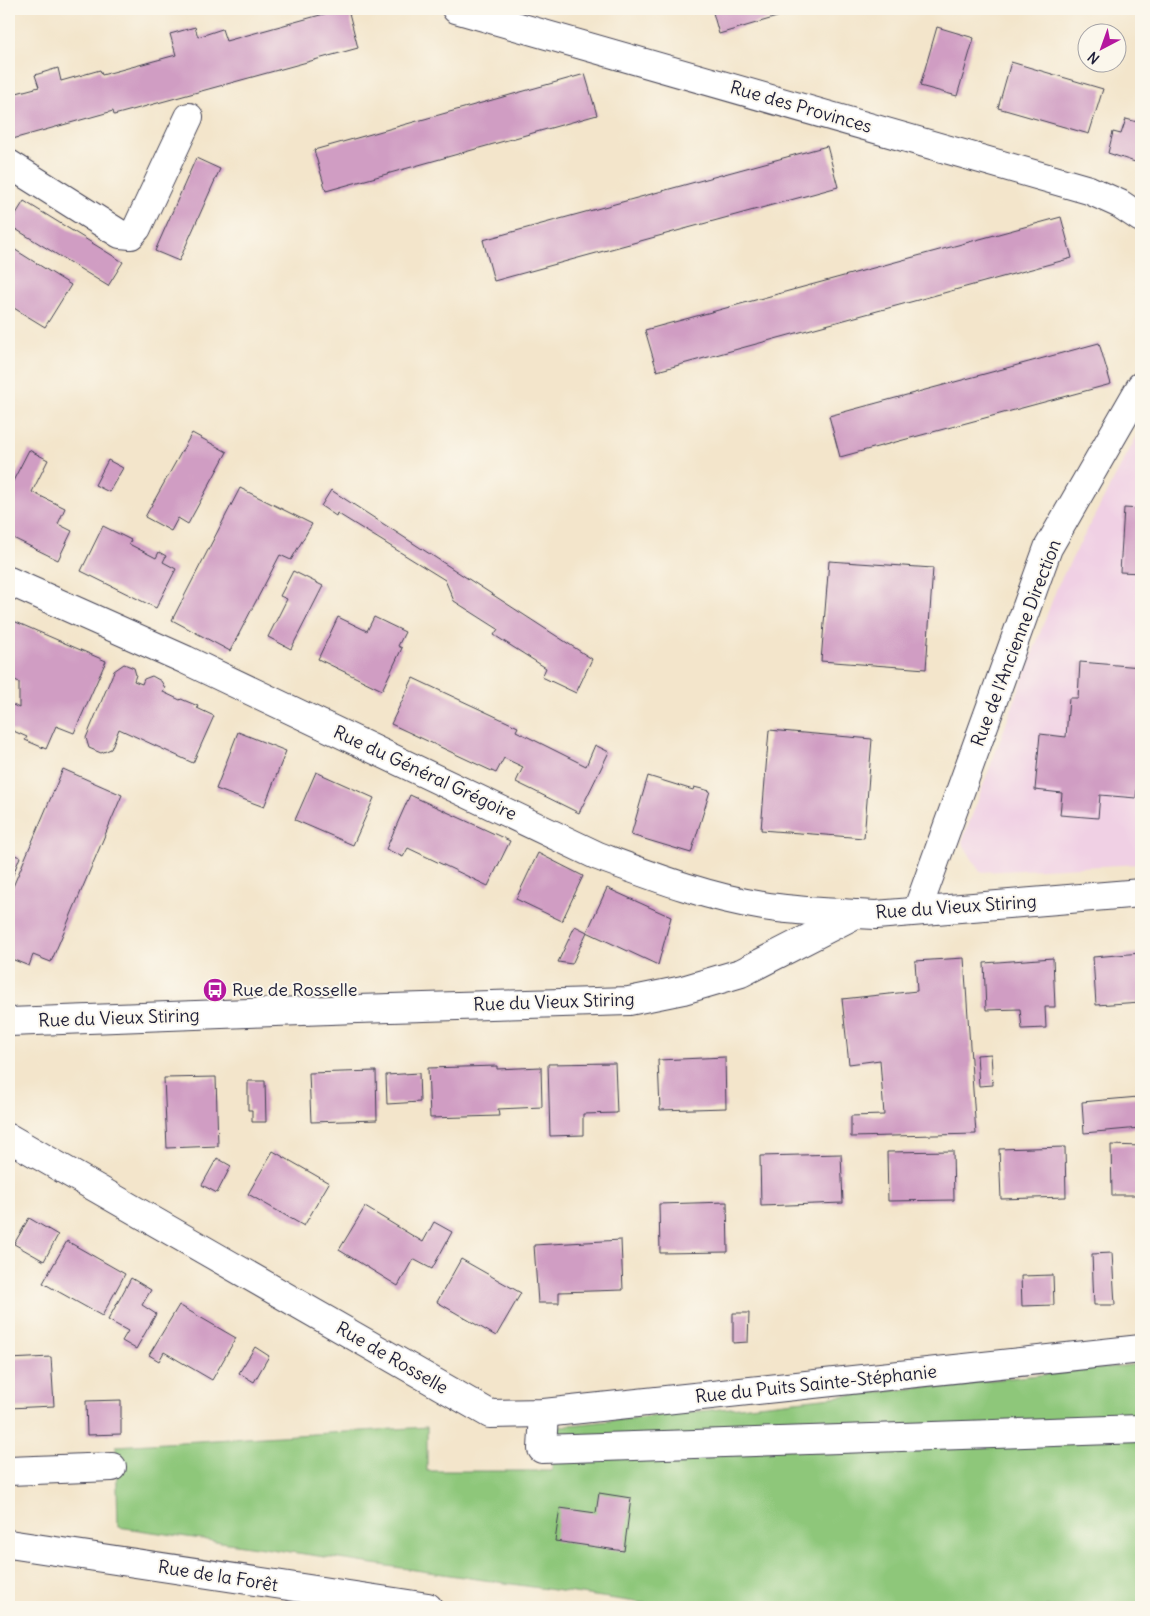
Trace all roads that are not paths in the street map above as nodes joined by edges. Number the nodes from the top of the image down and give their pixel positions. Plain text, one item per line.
1 (456, 9) edge
2 (189, 117) dead end
3 (9, 164) edge
4 (1141, 218) edge
5 (1141, 386) edge
6 (9, 580) edge
7 (1141, 893) edge
8 (917, 912) junction
9 (856, 914) junction
10 (9, 1022) edge
11 (9, 1138) edge
12 (1141, 1349) edge
13 (544, 1413) junction
14 (490, 1414) joint
15 (1141, 1429) edge
16 (112, 1467) dead end
17 (9, 1471) edge
18 (9, 1544) edge
19 (428, 1607) edge

1 - 4 street, Rue des Provinces
2 - 3 street
5 - 8 street, Rue de l'Ancienne Direction
6 - 9 street, Rue du Général Grégoire
7 - 8 street, Rue du Vieux Stiring
8 - 9 street, Rue du Vieux Stiring
9 - 10 street, Rue du Vieux Stiring
11 - 14 street, Rue de Rosselle
12 - 13 street, Rue du Puits Sainte-Stéphanie
13 - 14 street, Rue du Puits Sainte-Stéphanie
13 - 15 street
16 - 17 street
18 - 19 street, Rue de la Forêt

